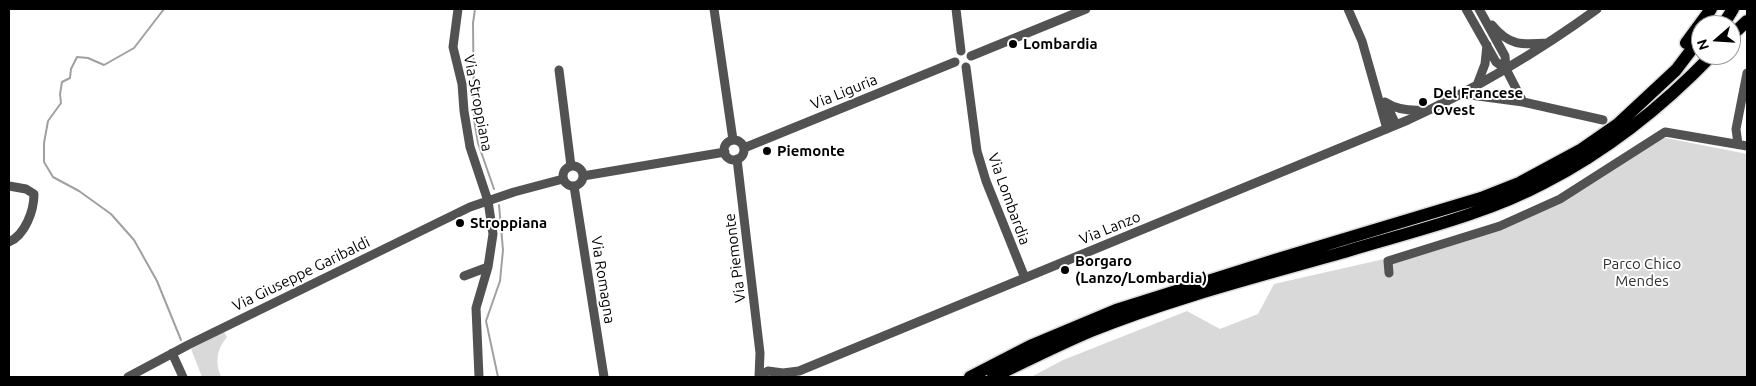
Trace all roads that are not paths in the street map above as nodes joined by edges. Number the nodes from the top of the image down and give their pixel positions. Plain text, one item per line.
1 (458, 9) edge
2 (714, 9) edge
3 (956, 9) edge
4 (1086, 9) edge
5 (1348, 9) edge
6 (1466, 9) edge
7 (1597, 9) edge
8 (1711, 9) edge
9 (1482, 13) edge
10 (1548, 44) junction
11 (1487, 45) junction
12 (1691, 50) edge
13 (961, 51) junction
14 (971, 56) junction
15 (955, 62) junction
16 (1694, 65) edge
17 (1703, 65) edge
18 (966, 67) junction
19 (1506, 69) junction
20 (559, 70) dead end
21 (1747, 73) edge
22 (1478, 85) junction
23 (1376, 91) junction
24 (1462, 94) junction
25 (1386, 102) junction
26 (1523, 102) junction
27 (1646, 107) junction
28 (1430, 110) junction
29 (1603, 120) dead end
30 (1392, 127) junction
31 (733, 140) junction
32 (1738, 144) junction
33 (1747, 146) edge
34 (744, 148) junction
35 (725, 152) junction
36 (738, 159) junction
37 (571, 166) junction
38 (583, 176) junction
39 (563, 179) junction
40 (9, 186) edge
41 (574, 186) junction
42 (488, 201) junction
43 (9, 242) edge
44 (488, 267) junction
45 (1389, 273) dead end
46 (464, 276) dead end
47 (1024, 278) junction
48 (175, 352) junction
49 (760, 353) junction
50 (777, 373) edge
51 (796, 374) edge
52 (128, 377) edge
53 (183, 377) edge
54 (479, 377) edge
55 (604, 377) edge
56 (759, 377) edge
57 (970, 377) edge
58 (993, 377) edge

1 - 42 street, Via Stroppiana
2 - 31 street
3 - 13 street
4 - 14 street
5 - 23 street
6 - 11 street
7 - 10 street, Via Lanzo
8 - 27 highway
9 - 10 street
9 - 19 street
10 - 19 street, Via Lanzo
11 - 19 street
11 - 22 street
12 - 27 highway
13 - 14 street
13 - 15 street
14 - 18 street
15 - 18 street
15 - 34 street, Via Liguria
16 - 27 highway
17 - 27 highway
18 - 47 street, Via Lombardia
19 - 22 street, Via Lanzo
19 - 26 street
20 - 37 street
21 - 32 street
22 - 24 street, Via Lanzo
23 - 25 street
23 - 30 street
24 - 26 street
24 - 28 street, Via Lanzo
25 - 28 street
25 - 30 street
26 - 29 street
27 - 57 highway
27 - 58 highway
28 - 30 street, Via Lanzo
30 - 47 street, Via Lanzo
31 - 34 street
31 - 35 street
32 - 33 street
32 - 45 street
34 - 36 street
35 - 36 street
35 - 38 street
36 - 49 street, Via Piemonte
37 - 38 street
37 - 39 street
38 - 41 street
39 - 41 street
39 - 42 street
40 - 43 street
41 - 55 street, Via Romagna
42 - 44 street, Via Stroppiana
42 - 48 street, Via Giuseppe Garibaldi
44 - 46 street
44 - 54 street, Via Stroppiana
47 - 51 street, Via Lanzo
48 - 52 street, Via Giuseppe Garibaldi
48 - 53 street
49 - 50 street, Via Piemonte
49 - 56 street, Via Piemonte
50 - 51 street, Via Lanzo
50 - 56 street

